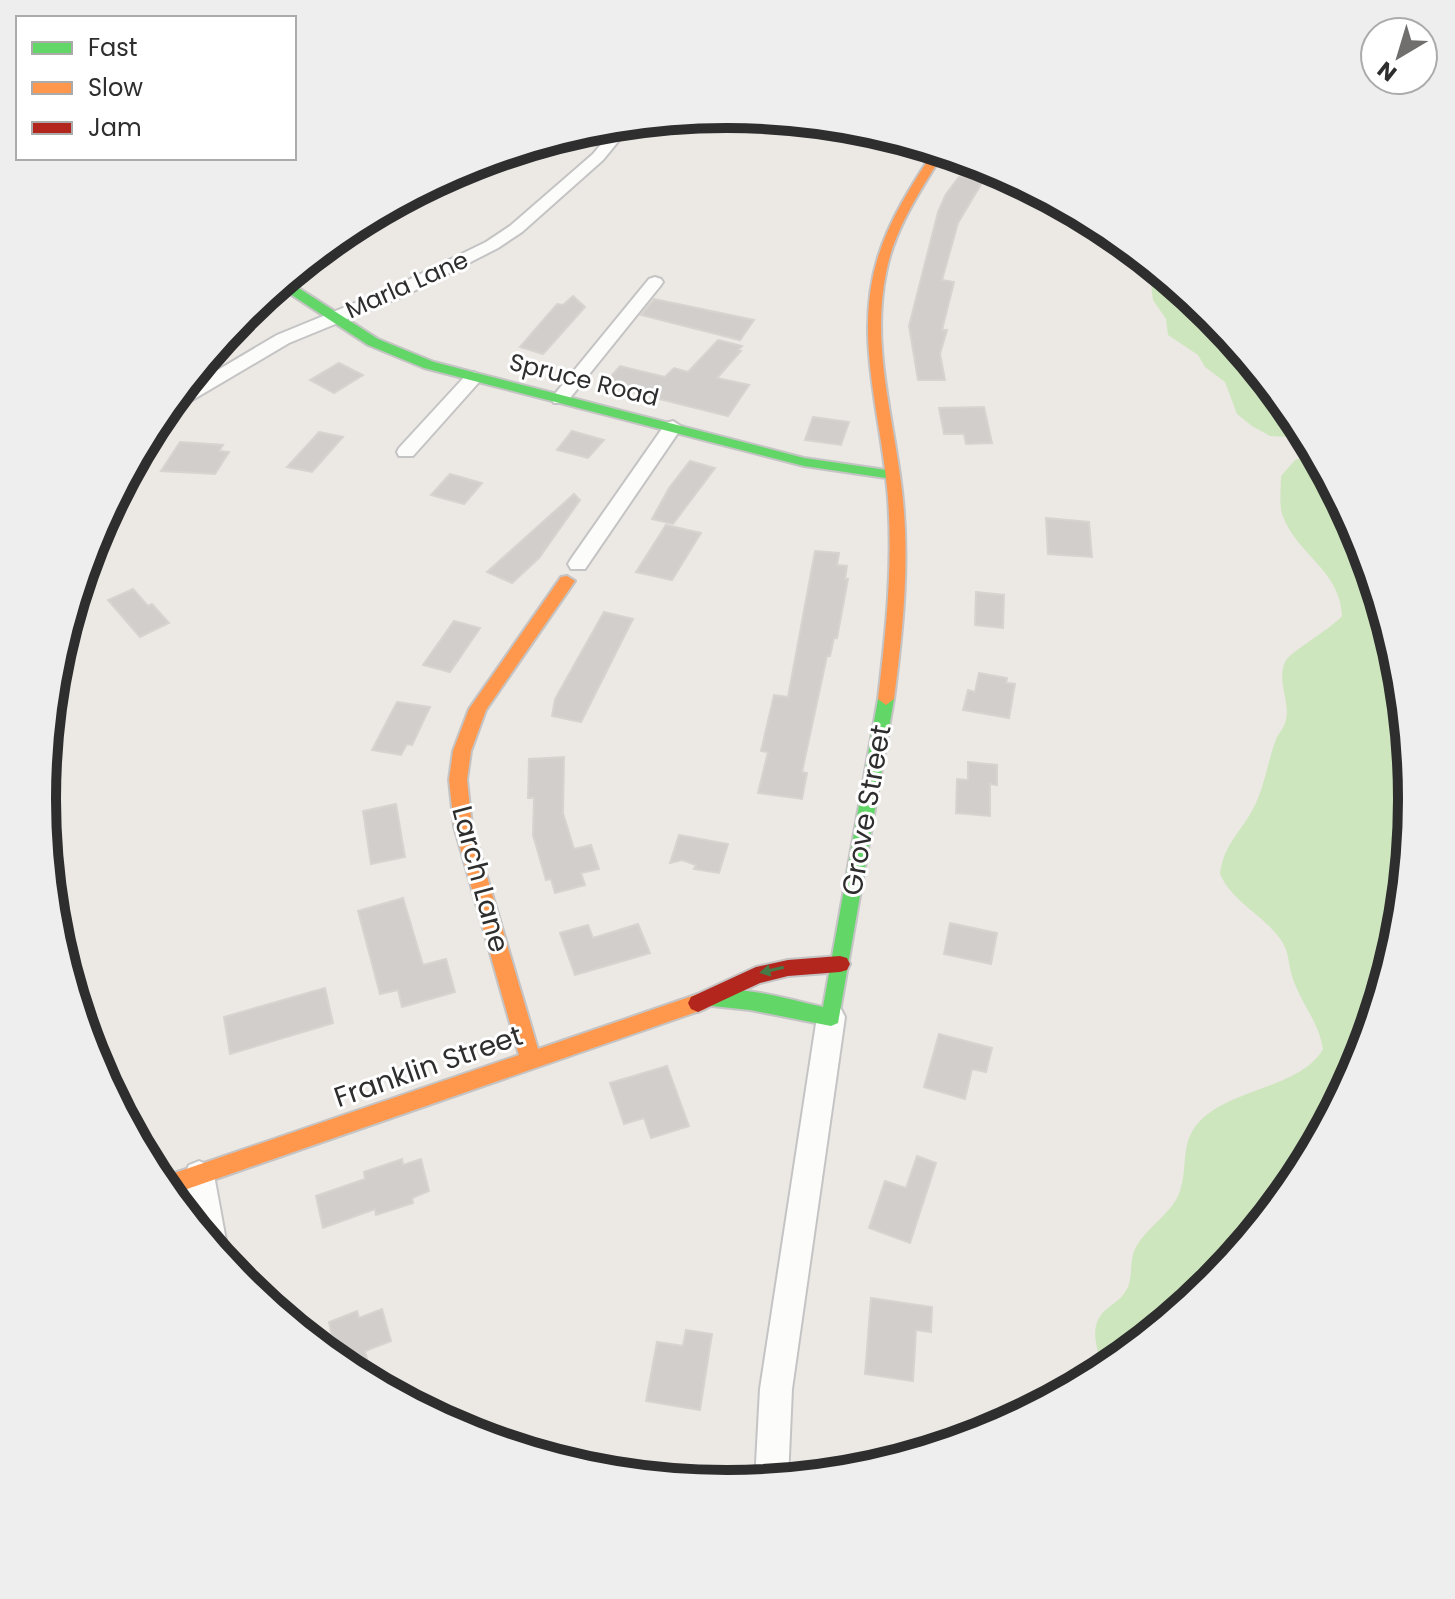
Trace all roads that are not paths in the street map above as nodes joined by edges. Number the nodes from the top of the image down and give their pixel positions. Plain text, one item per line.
1 (614, 138) edge
2 (933, 161) edge
3 (655, 282) dead end
4 (292, 289) edge
5 (334, 317) junction
6 (474, 377) junction
7 (195, 391) edge
8 (560, 399) junction
9 (673, 427) junction
10 (406, 452) dead end
11 (893, 475) junction
12 (572, 573) joint
13 (840, 964) junction
14 (710, 999) junction
15 (831, 1017) junction
16 (531, 1061) junction
17 (199, 1175) junction
18 (176, 1183) edge
19 (208, 1224) edge
20 (772, 1470) edge

1 - 5 street, Marla Lane
2 - 11 main road, Grove Street
3 - 8 street
4 - 5 main road, Spruce Road
5 - 6 main road, Spruce Road
5 - 7 street, Marla Lane
6 - 8 main road, Spruce Road
6 - 10 street
8 - 9 main road, Spruce Road
9 - 11 main road, Spruce Road
9 - 12 street, Larch Lane
11 - 13 main road, Grove Street
12 - 16 main road, Larch Lane
13 -> 14 main road, Franklin Street
13 - 15 main road, Grove Street
14 - 15 main road, Franklin Street
14 - 16 main road, Franklin Street
15 - 20 street, Grove Street
16 - 17 main road, Franklin Street
17 - 18 main road, Franklin Street
17 - 19 street

